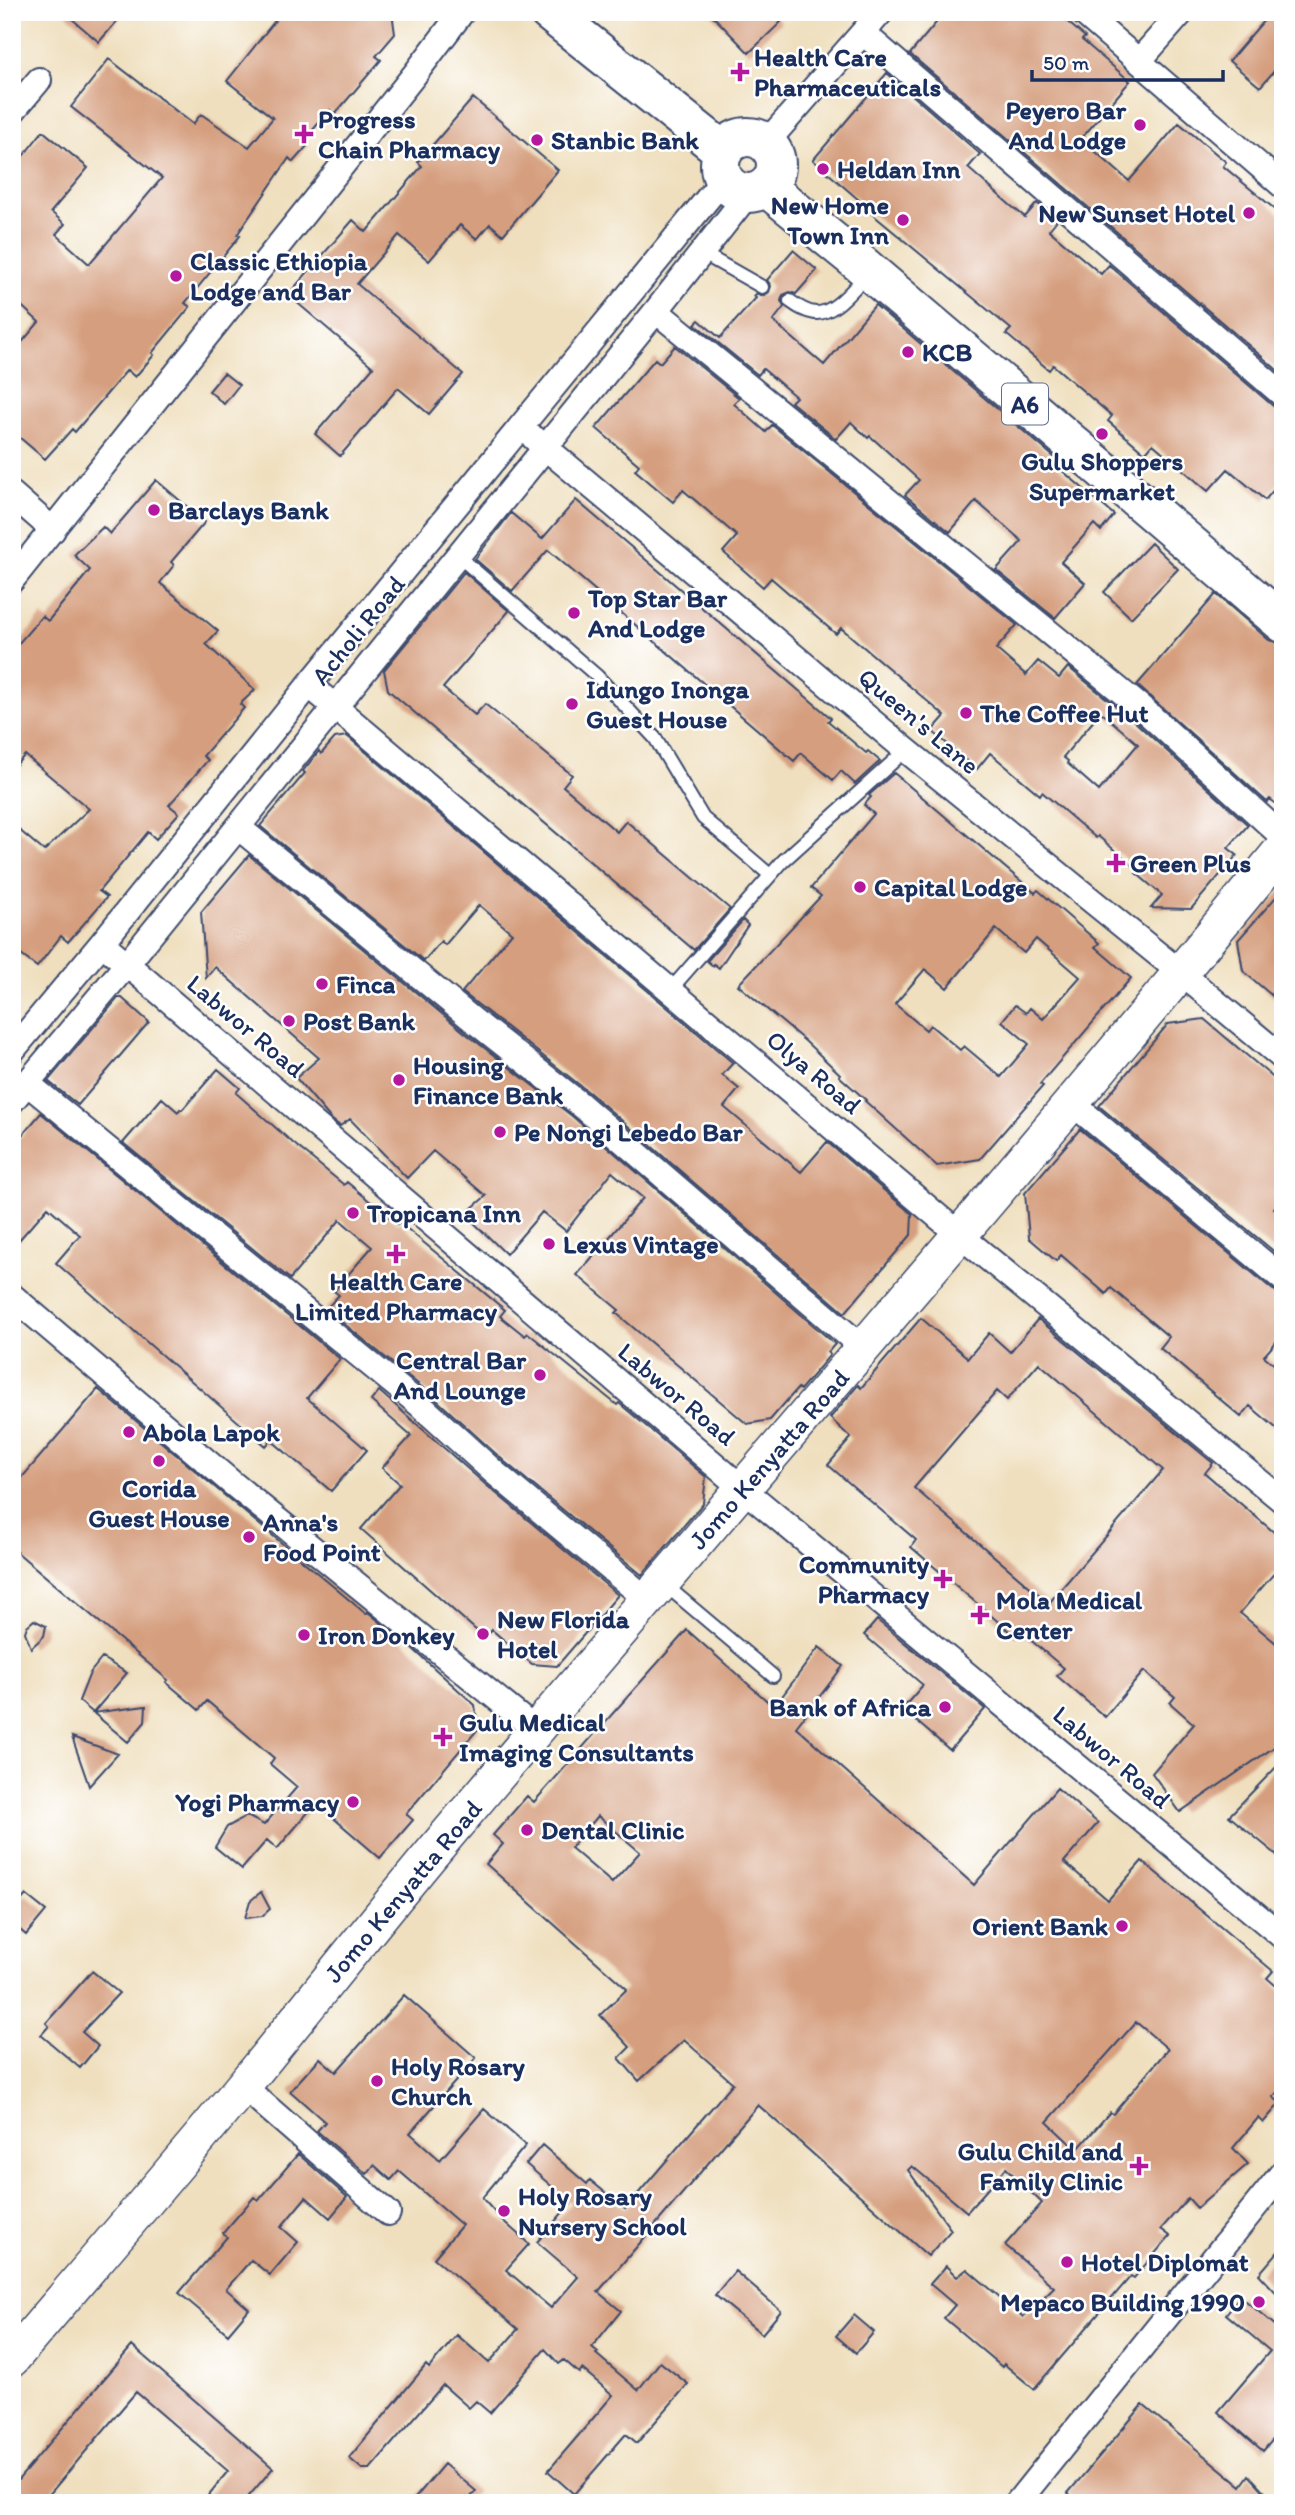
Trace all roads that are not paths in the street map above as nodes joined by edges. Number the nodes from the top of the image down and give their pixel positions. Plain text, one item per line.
1 (462, 12) edge
2 (549, 12) edge
3 (881, 12) edge
4 (1082, 12) edge
5 (1182, 12) edge
6 (863, 33) junction
7 (1139, 61) junction
8 (38, 80) dead end
9 (12, 113) edge
10 (766, 143) joint
11 (740, 178) junction
12 (1283, 186) edge
13 (702, 253) junction
14 (870, 272) junction
15 (762, 287) dead end
16 (790, 301) dead end
17 (656, 311) junction
18 (1283, 395) edge
19 (520, 427) junction
20 (545, 446) junction
21 (12, 494) edge
22 (53, 530) junction
23 (457, 555) junction
24 (12, 580) edge
25 (1283, 623) edge
26 (310, 685) junction
27 (335, 705) junction
28 (906, 750) junction
29 (238, 827) junction
30 (1283, 837) edge
31 (1283, 848) edge
32 (770, 875) junction
33 (102, 943) junction
34 (127, 964) junction
35 (1181, 972) junction
36 (671, 989) junction
37 (12, 1051) edge
38 (1283, 1058) edge
39 (19, 1092) edge
40 (1072, 1103) junction
41 (961, 1236) junction
42 (1283, 1279) edge
43 (12, 1296) edge
44 (864, 1349) junction
45 (742, 1488) junction
46 (1283, 1501) edge
47 (656, 1592) junction
48 (773, 1676) dead end
49 (537, 1731) junction
50 (1283, 1937) edge
51 (243, 2086) junction
52 (1283, 2172) edge
53 (388, 2213) dead end
54 (12, 2359) edge
55 (1017, 2503) edge

1 - 22 street
2 - 11 main road, A6
3 - 6 street
4 - 7 street
5 - 7 street
6 - 10 street
6 - 18 street
7 - 12 street
8 - 9 street
10 - 11 main road
11 - 13 street, Acholi Road
11 - 14 main road, A6
11 - 19 street, Acholi Road
13 - 15 lane
13 - 17 street, Acholi Road
14 - 16 lane
14 - 25 main road, A6
17 - 20 street, Acholi Road
17 - 30 street
19 - 20 street, Queen's Lane
19 - 26 street, Acholi Road
20 - 23 street, Acholi Road
20 - 28 street, Queen's Lane
21 - 22 street
22 - 24 street
23 - 27 street, Acholi Road
23 - 32 lane
26 - 27 street, Olya Road
26 - 33 street, Acholi Road
27 - 29 street, Acholi Road
27 - 36 street, Olya Road
28 - 32 lane
28 - 35 street, Queen's Lane
29 - 34 street, Acholi Road
29 - 44 street
31 - 35 main road, Jomo Kenyatta Road
32 - 36 lane
33 - 34 street, Labwor Road
33 - 37 street, Acholi Road
34 - 39 street, Acholi Road
34 - 45 street, Labwor Road
35 - 38 street, Queen's Lane
35 - 40 main road, Jomo Kenyatta Road
36 - 41 street, Olya Road
39 - 47 street
40 - 41 main road, Jomo Kenyatta Road
40 - 42 street
41 - 44 main road, Jomo Kenyatta Road
41 - 46 street, Olya Road
43 - 49 street
44 - 45 main road, Jomo Kenyatta Road
45 - 47 main road, Jomo Kenyatta Road
45 - 50 street, Labwor Road
47 - 48 lane
47 - 49 main road, Jomo Kenyatta Road
49 - 51 main road, Jomo Kenyatta Road
51 - 53 street
51 - 54 main road, Jomo Kenyatta Road
52 - 55 street

